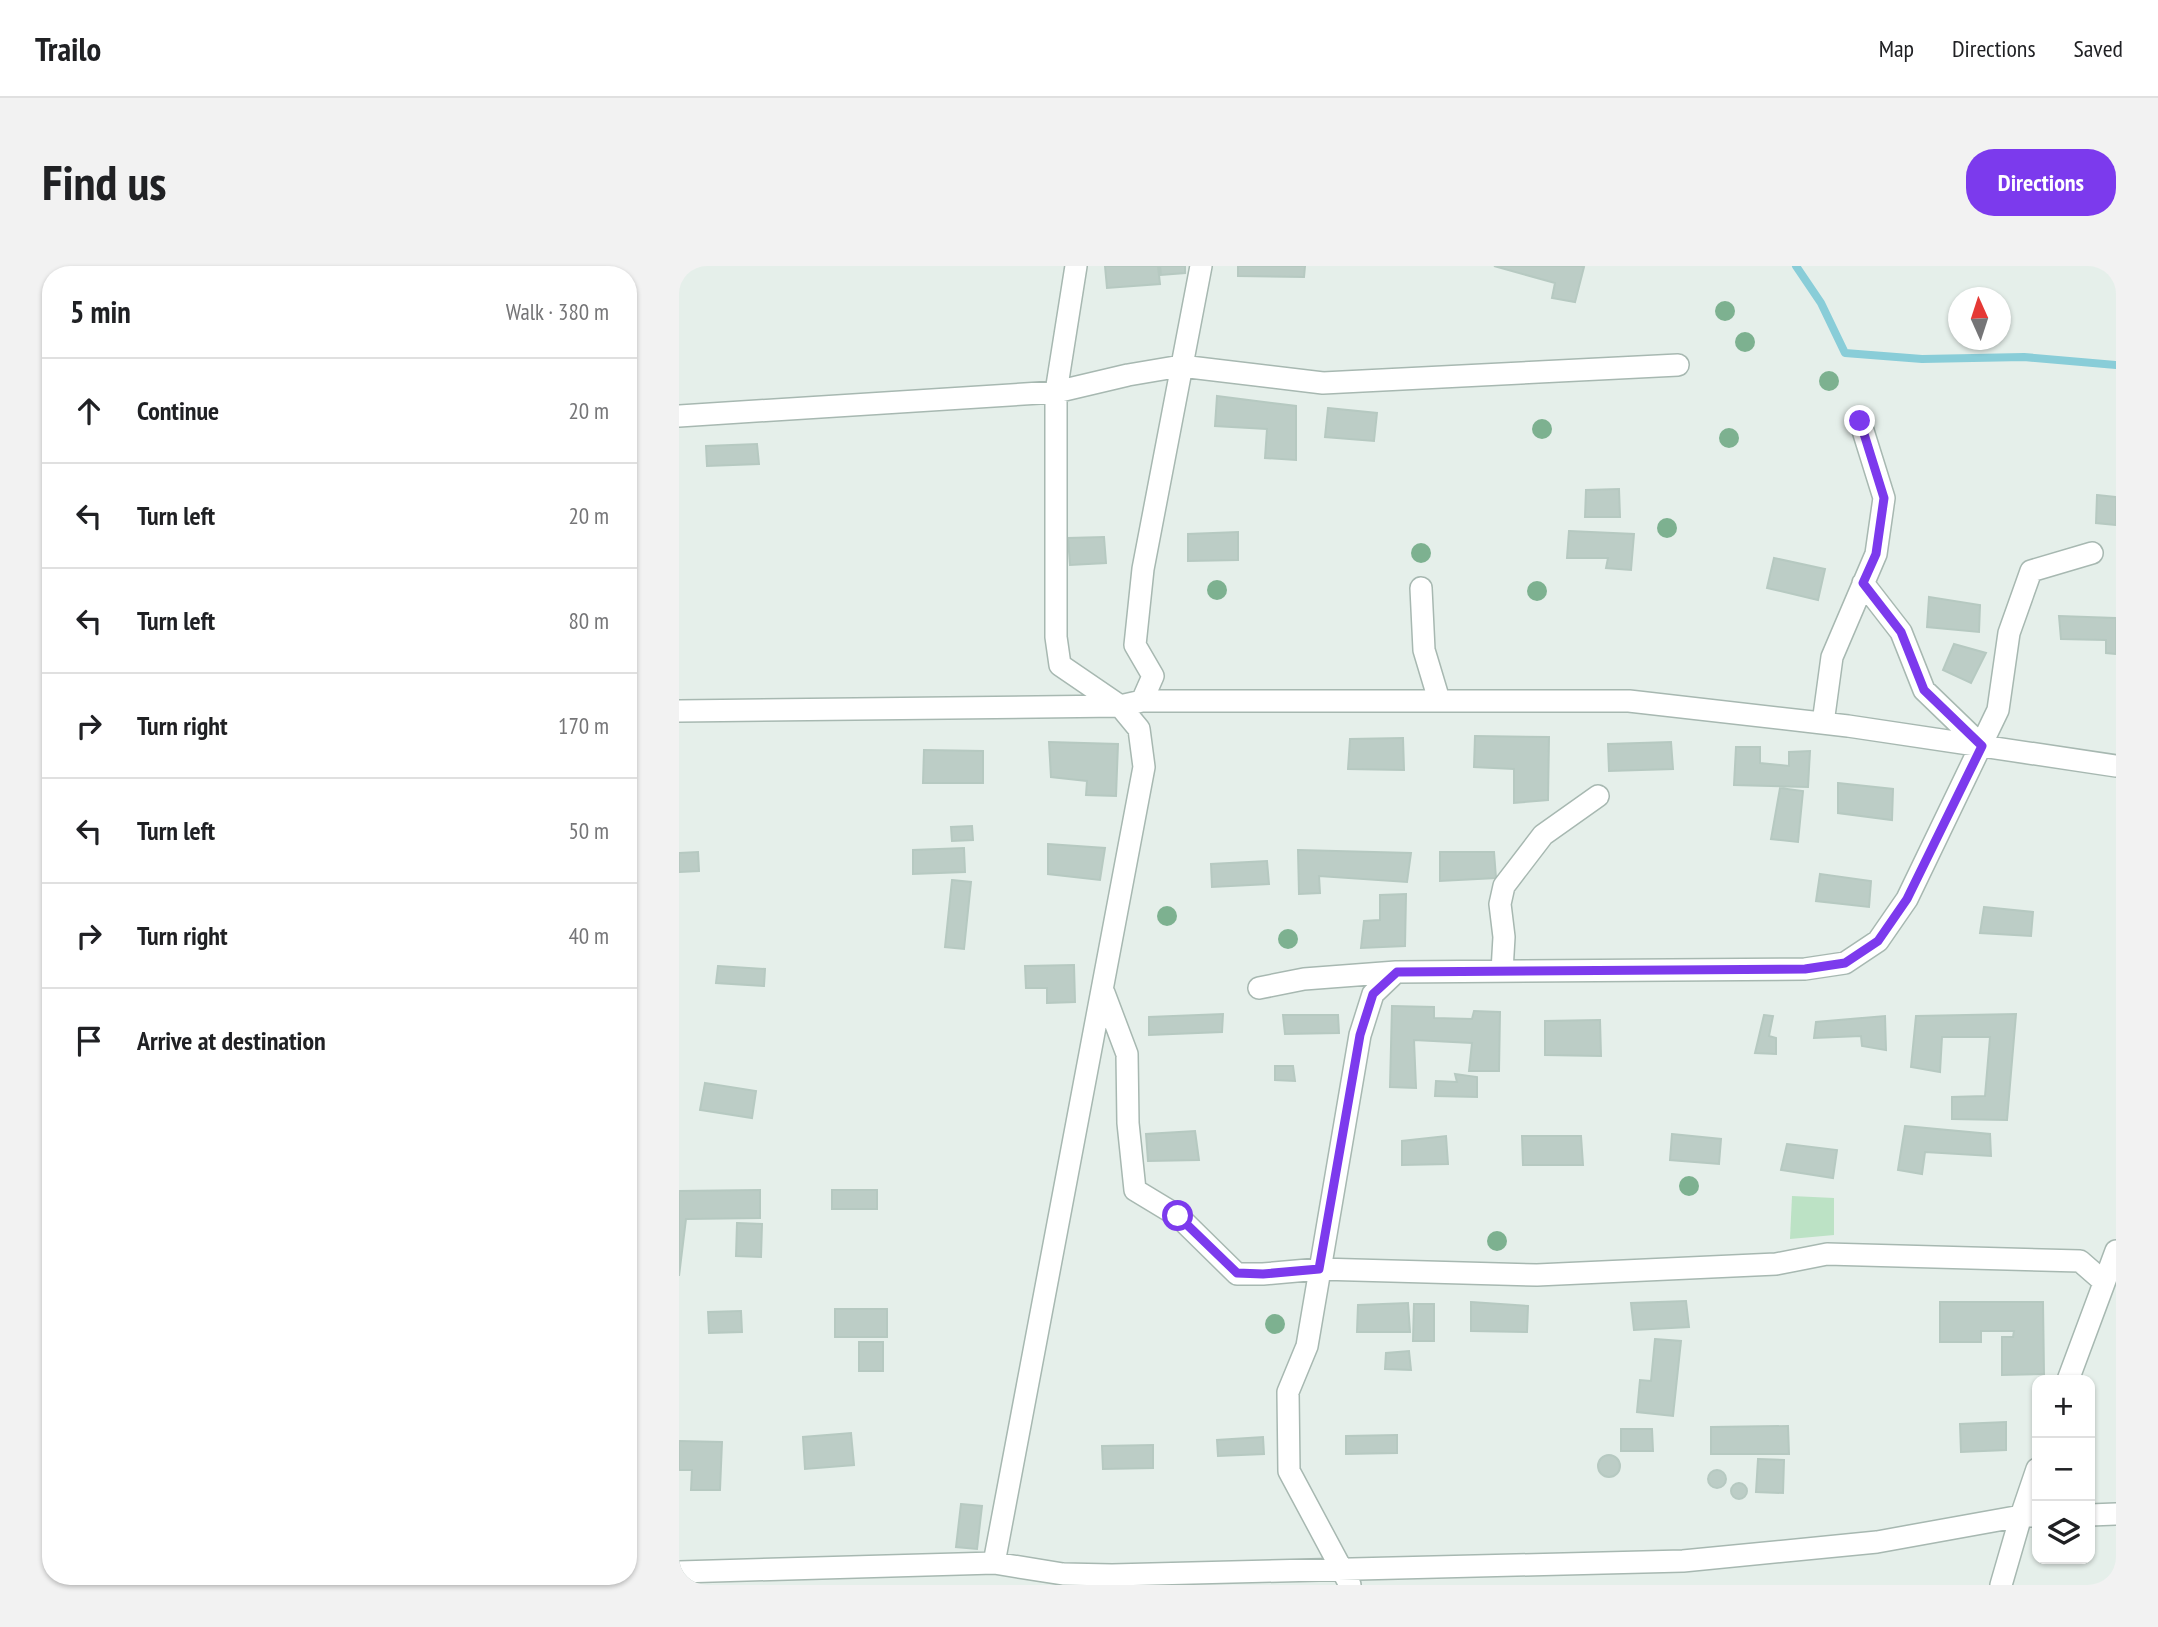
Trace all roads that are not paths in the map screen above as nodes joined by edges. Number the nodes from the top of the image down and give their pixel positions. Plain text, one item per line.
1 (1076, 266) edge
2 (1201, 266) edge
3 (1678, 365) dead end
4 (1181, 366) junction
5 (1056, 392) junction
6 (679, 416) edge
7 (1860, 421) dead end
8 (2092, 553) dead end
9 (1863, 583) junction
10 (1421, 588) dead end
11 (1439, 700) junction
12 (1142, 701) junction
13 (1120, 706) junction
14 (679, 711) edge
15 (1823, 723) junction
16 (1982, 746) junction
17 (2116, 766) edge
18 (1598, 796) dead end
19 (1502, 971) junction
20 (1397, 972) junction
21 (1259, 988) dead end
22 (1103, 991) junction
23 (2116, 1251) edge
24 (1319, 1269) junction
25 (2103, 1281) junction
26 (2071, 1375) edge
27 (2032, 1498) edge
28 (2116, 1514) edge
29 (2095, 1515) edge
30 (2029, 1516) edge
31 (994, 1563) junction
32 (679, 1572) edge
33 (1345, 1577) edge
34 (2001, 1585) edge

1 - 5 street
2 - 4 street
3 - 4 street
4 - 5 street
4 - 12 street
5 - 6 street
5 - 13 street
7 - 9 street
8 - 16 street
9 - 15 street
9 - 16 street
10 - 11 street
11 - 12 street
11 - 15 street
12 - 13 street
13 - 14 street
13 - 22 street
15 - 16 street
16 - 17 street
16 - 19 street
18 - 19 street
19 - 20 street
20 - 21 street
20 - 24 street
22 - 24 street
22 - 31 street
23 - 25 street
24 - 25 street
24 - 33 street
25 - 26 street
27 - 30 street
28 - 29 street
30 - 33 street
30 - 34 street
31 - 32 street
31 - 33 street

